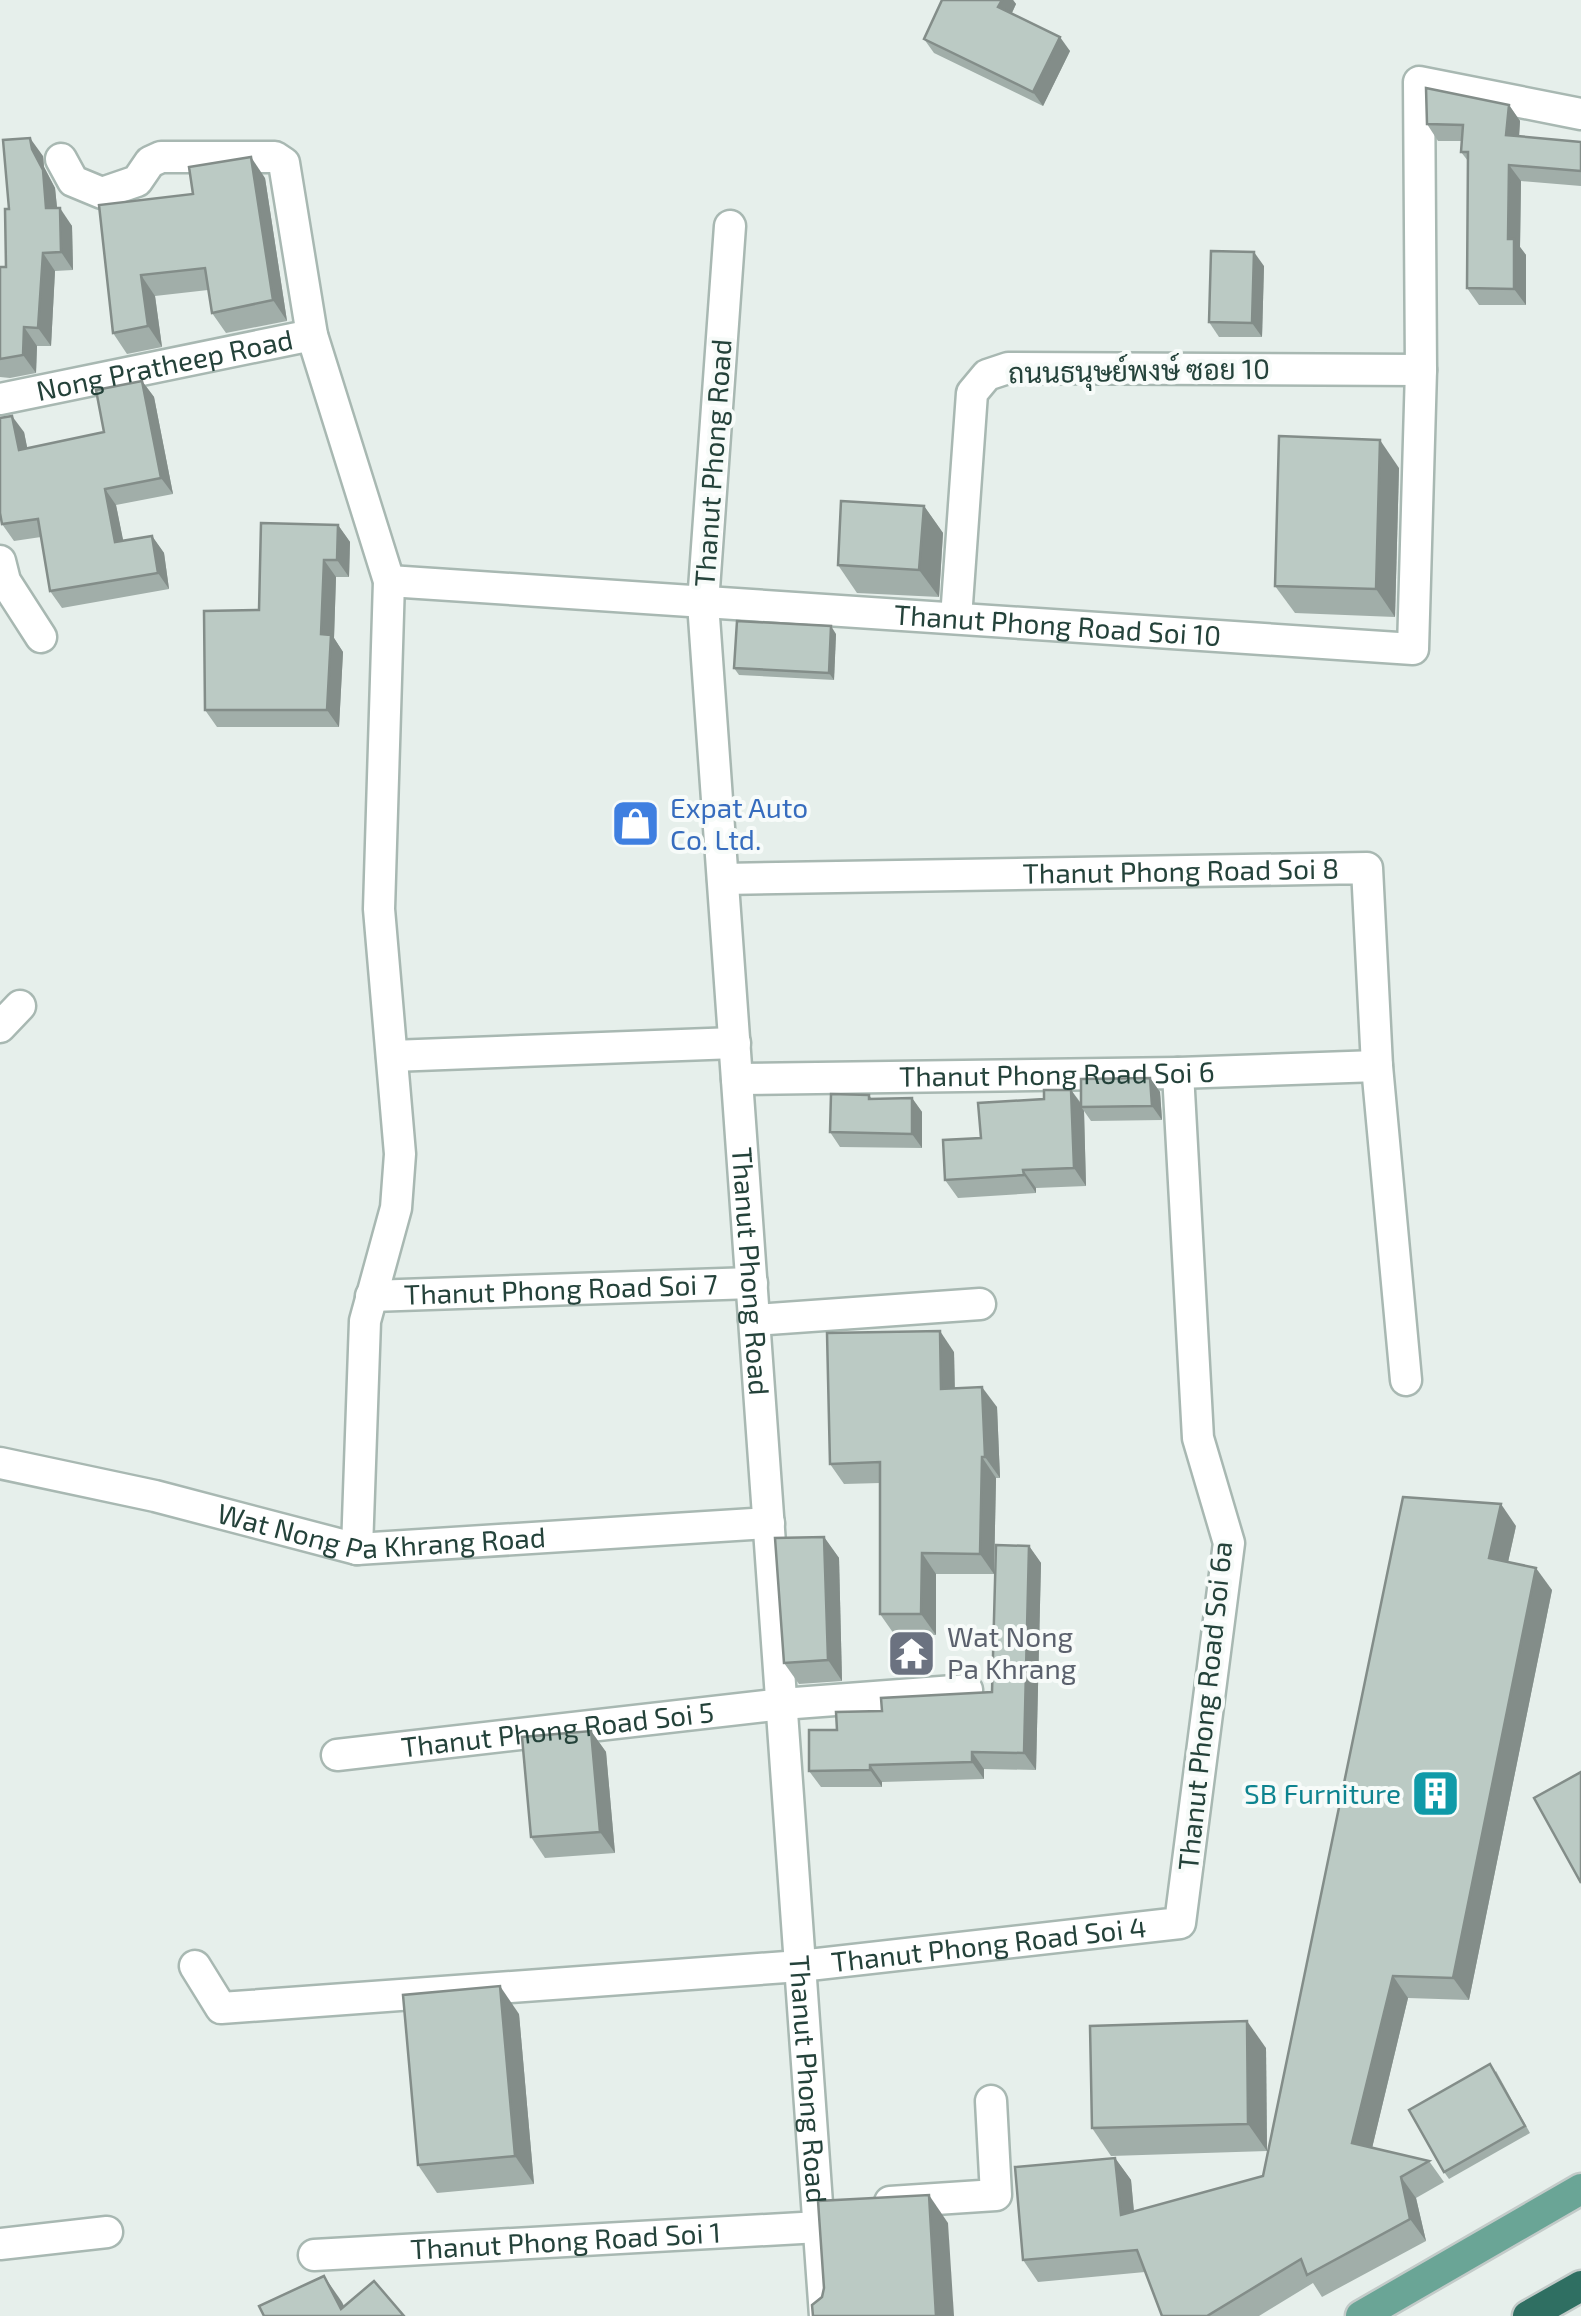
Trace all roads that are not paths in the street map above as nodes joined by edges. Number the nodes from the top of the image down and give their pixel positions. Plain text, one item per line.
1 (1581, 114) edge
2 (62, 160) dead end
3 (730, 226) dead end
4 (312, 335) junction
5 (1421, 370) junction
6 (0, 399) edge
7 (2, 574) edge
8 (389, 581) junction
9 (703, 603) junction
10 (956, 618) junction
11 (41, 638) dead end
12 (723, 879) junction
13 (735, 1043) junction
14 (392, 1056) junction
15 (1378, 1066) junction
16 (1178, 1073) junction
17 (737, 1080) junction
18 (752, 1283) junction
19 (371, 1296) junction
20 (980, 1304) dead end
21 (754, 1320) junction
22 (1406, 1380) dead end
23 (0, 1463) edge
24 (769, 1524) junction
25 (358, 1550) junction
26 (968, 1690) edge
27 (782, 1704) junction
28 (336, 1755) dead end
29 (1180, 1923) joint
30 (195, 1966) dead end
31 (800, 1966) junction
32 (991, 2101) dead end
33 (1581, 2189) edge
34 (833, 2211) junction
35 (107, 2232) dead end
36 (0, 2244) edge
37 (314, 2254) dead end
38 (1581, 2286) edge
39 (826, 2316) edge
40 (1361, 2316) edge
41 (1528, 2316) edge

1 - 5 street
2 - 4 street
3 - 9 street, Thanut Phong Road
4 - 6 street, Nong Pratheep Road
4 - 8 street, Nong Pratheep Road
5 - 10 street, ถนนธนุษย์พงษ์ ซอย 10
5 - 10 street, Thanut Phong Road Soi 10
7 - 11 street
8 - 9 street, Thanut Phong Road Soi 10
8 - 14 street, Nong Pratheep Road
9 - 10 street, Thanut Phong Road Soi 10
9 - 12 street, Thanut Phong Road
12 - 13 street, Thanut Phong Road
12 - 15 street, Thanut Phong Road Soi 8
13 - 14 street
13 - 17 street, Thanut Phong Road
14 - 19 street, Nong Pratheep Road
15 - 16 street, Thanut Phong Road Soi 6
15 - 22 street, Thanut Phong Road Soi 8
16 - 17 street, Thanut Phong Road Soi 6
16 - 29 street, Thanut Phong Road Soi 6a
17 - 18 street, Thanut Phong Road
18 - 19 street, Thanut Phong Road Soi 7
18 - 21 street, Thanut Phong Road
19 - 25 street, Nong Pratheep Road
20 - 21 street
21 - 24 street, Thanut Phong Road
23 - 25 street, Wat Nong Pa Khrang Road
24 - 25 street, Wat Nong Pa Khrang Road
24 - 27 street, Thanut Phong Road
26 - 27 street, Thanut Phong Road Soi 5
27 - 28 street, Thanut Phong Road Soi 5
27 - 31 street, Thanut Phong Road
29 - 31 street, Thanut Phong Road Soi 4
30 - 31 street, Thanut Phong Road Soi 4
31 - 34 street, Thanut Phong Road
32 - 34 street, Thanut Phong Road Soi 1
33 - 40 main road
34 - 37 street, Thanut Phong Road Soi 1
34 - 39 street, Thanut Phong Road
35 - 36 street
38 - 41 highway

